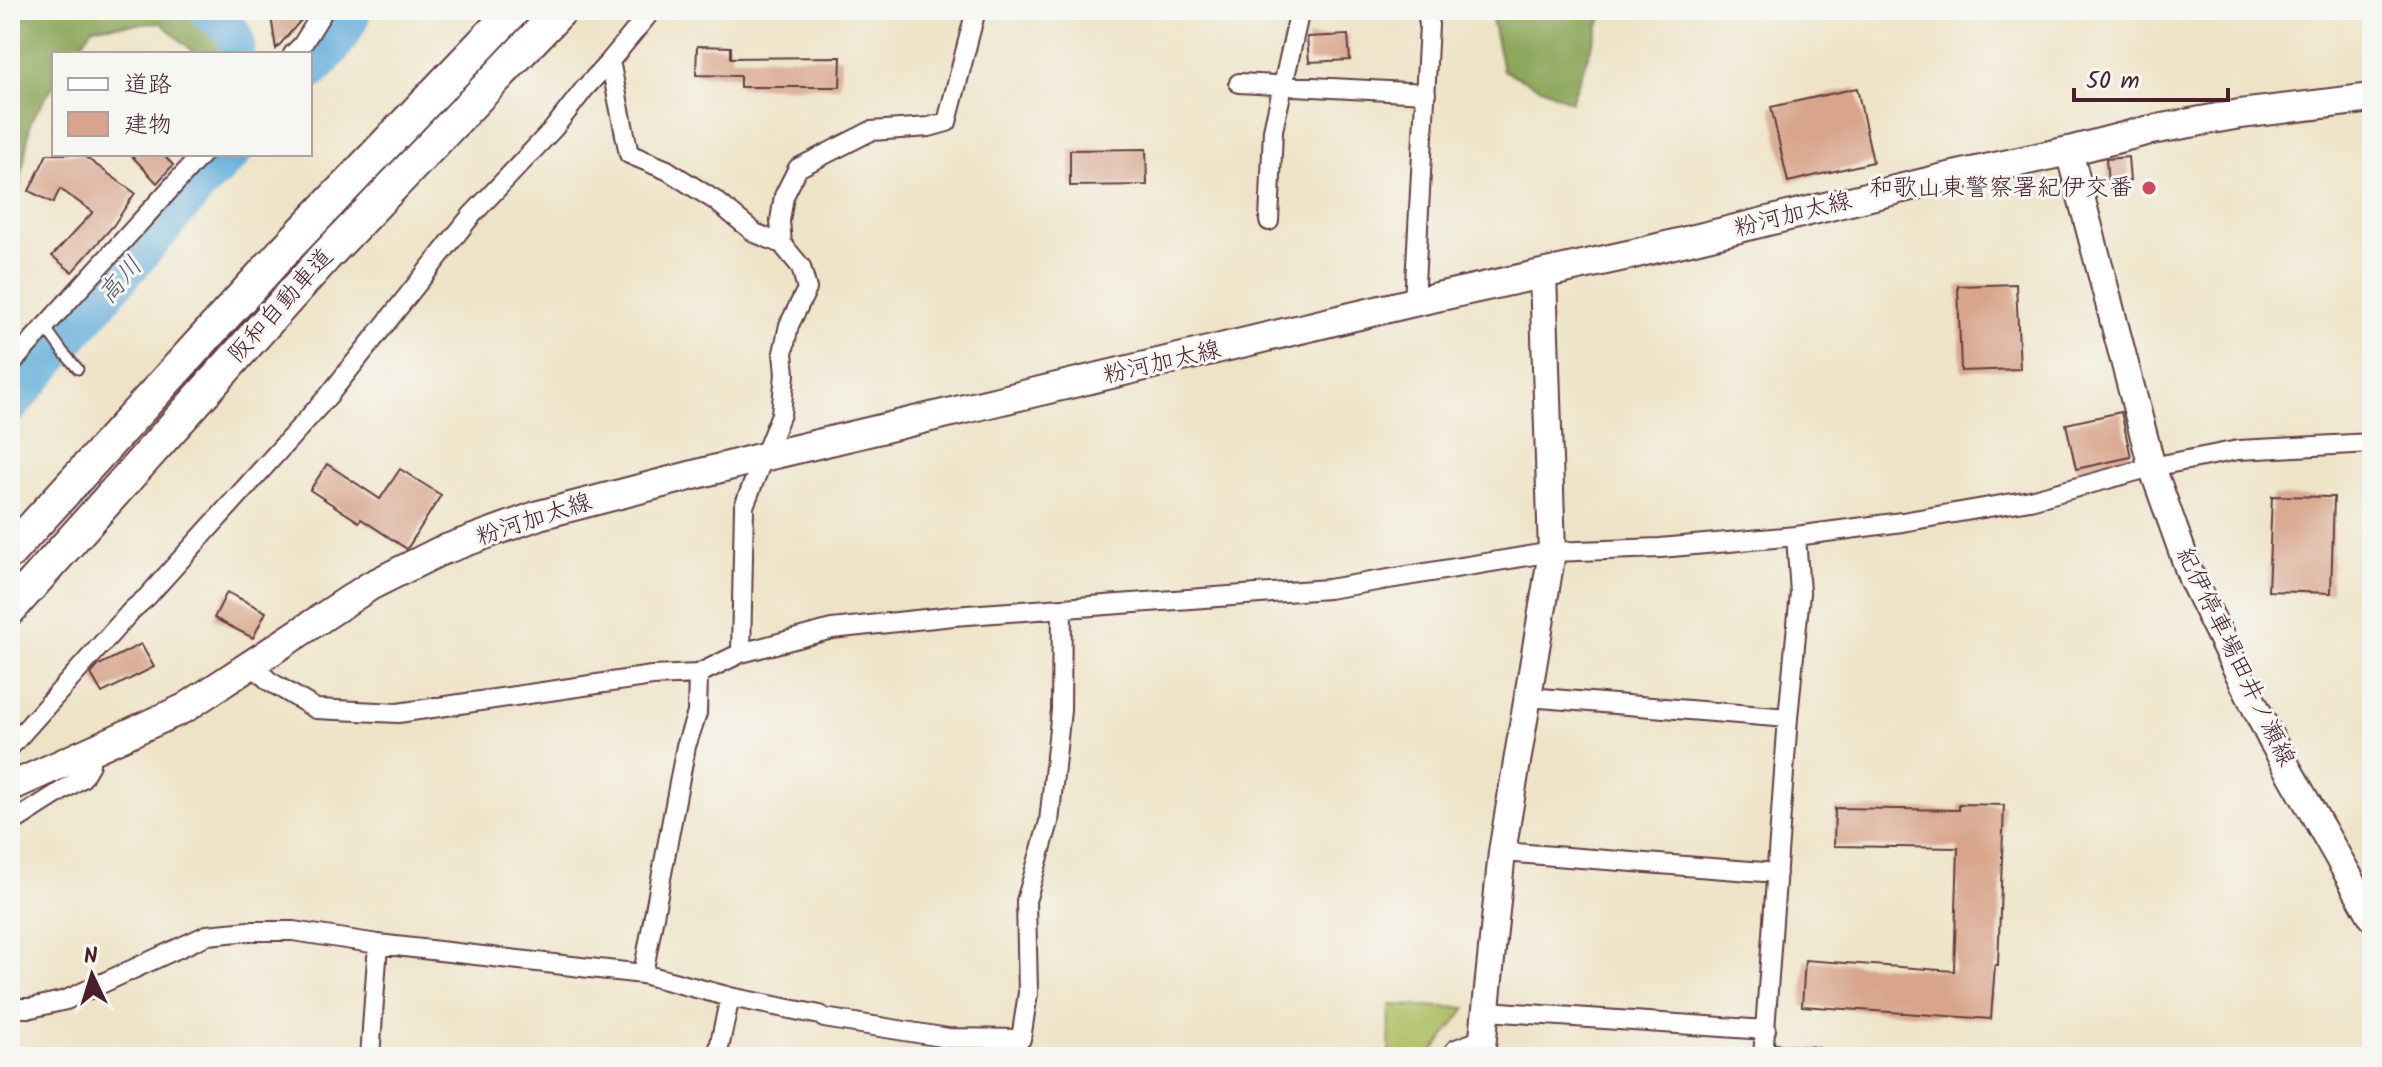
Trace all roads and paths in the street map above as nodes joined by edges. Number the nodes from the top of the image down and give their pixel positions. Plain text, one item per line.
1 (324, 10) edge
2 (514, 10) edge
3 (561, 10) edge
4 (652, 10) edge
5 (976, 10) edge
6 (1300, 10) edge
7 (1427, 10) edge
8 (294, 52) edge
9 (610, 61) junction
10 (1239, 83) dead end
11 (1282, 86) junction
12 (1426, 93) junction
13 (2372, 98) edge
14 (2069, 151) junction
15 (196, 161) edge
16 (1269, 221) dead end
17 (782, 244) junction
18 (1543, 274) junction
19 (1414, 302) junction
20 (48, 330) junction
21 (10, 365) edge
22 (78, 369) dead end
23 (2372, 443) edge
24 (763, 457) junction
25 (2152, 467) junction
26 (1796, 536) junction
27 (10, 552) edge
28 (1552, 552) junction
29 (10, 609) edge
30 (1062, 610) junction
31 (741, 653) junction
32 (252, 665) junction
33 (698, 674) junction
34 (1528, 697) junction
35 (1788, 718) junction
36 (10, 747) edge
37 (88, 752) junction
38 (10, 787) edge
39 (10, 824) edge
40 (1502, 852) junction
41 (1777, 873) junction
42 (2372, 917) edge
43 (378, 944) junction
44 (643, 974) junction
45 (730, 997) junction
46 (10, 1008) edge
47 (1486, 1011) junction
48 (1766, 1030) junction
49 (1482, 1048) edge
50 (1763, 1055) edge
51 (370, 1057) edge
52 (717, 1057) edge
53 (1449, 1057) edge
54 (1815, 1057) edge

1 - 8 street
2 - 27 highway, 阪和自動車道
3 - 29 highway, 阪和自動車道
4 - 9 street
5 - 17 street
6 - 11 street
7 - 12 street
9 - 17 street
9 - 36 street
10 - 11 street
11 - 12 street
11 - 16 street
12 - 19 street
13 - 14 main road, 粉河加太線
14 - 18 main road, 粉河加太線
14 - 25 main road, 紀伊停車場田井ノ瀬線
15 - 20 street
17 - 24 street
18 - 19 main road, 粉河加太線
18 - 28 main road
19 - 24 main road, 粉河加太線
20 - 21 street
20 - 22 lane
23 - 25 street
24 - 31 street
24 - 32 main road, 粉河加太線
25 - 26 street
25 - 42 main road, 紀伊停車場田井ノ瀬線
26 - 28 street
26 - 35 street
28 - 30 street
28 - 34 main road
30 - 31 street
30 - 45 street
31 - 33 street
32 - 33 street
32 - 37 main road, 粉河加太線
33 - 44 street
34 - 35 street
34 - 40 main road
35 - 41 street
37 - 38 main road, 粉河加太線
37 - 39 street
40 - 41 street
40 - 47 main road
41 - 48 street
43 - 44 street
43 - 46 street
43 - 51 street
44 - 45 street
45 - 52 street
47 - 48 street
47 - 49 main road
48 - 50 street
49 - 53 street
50 - 54 street

